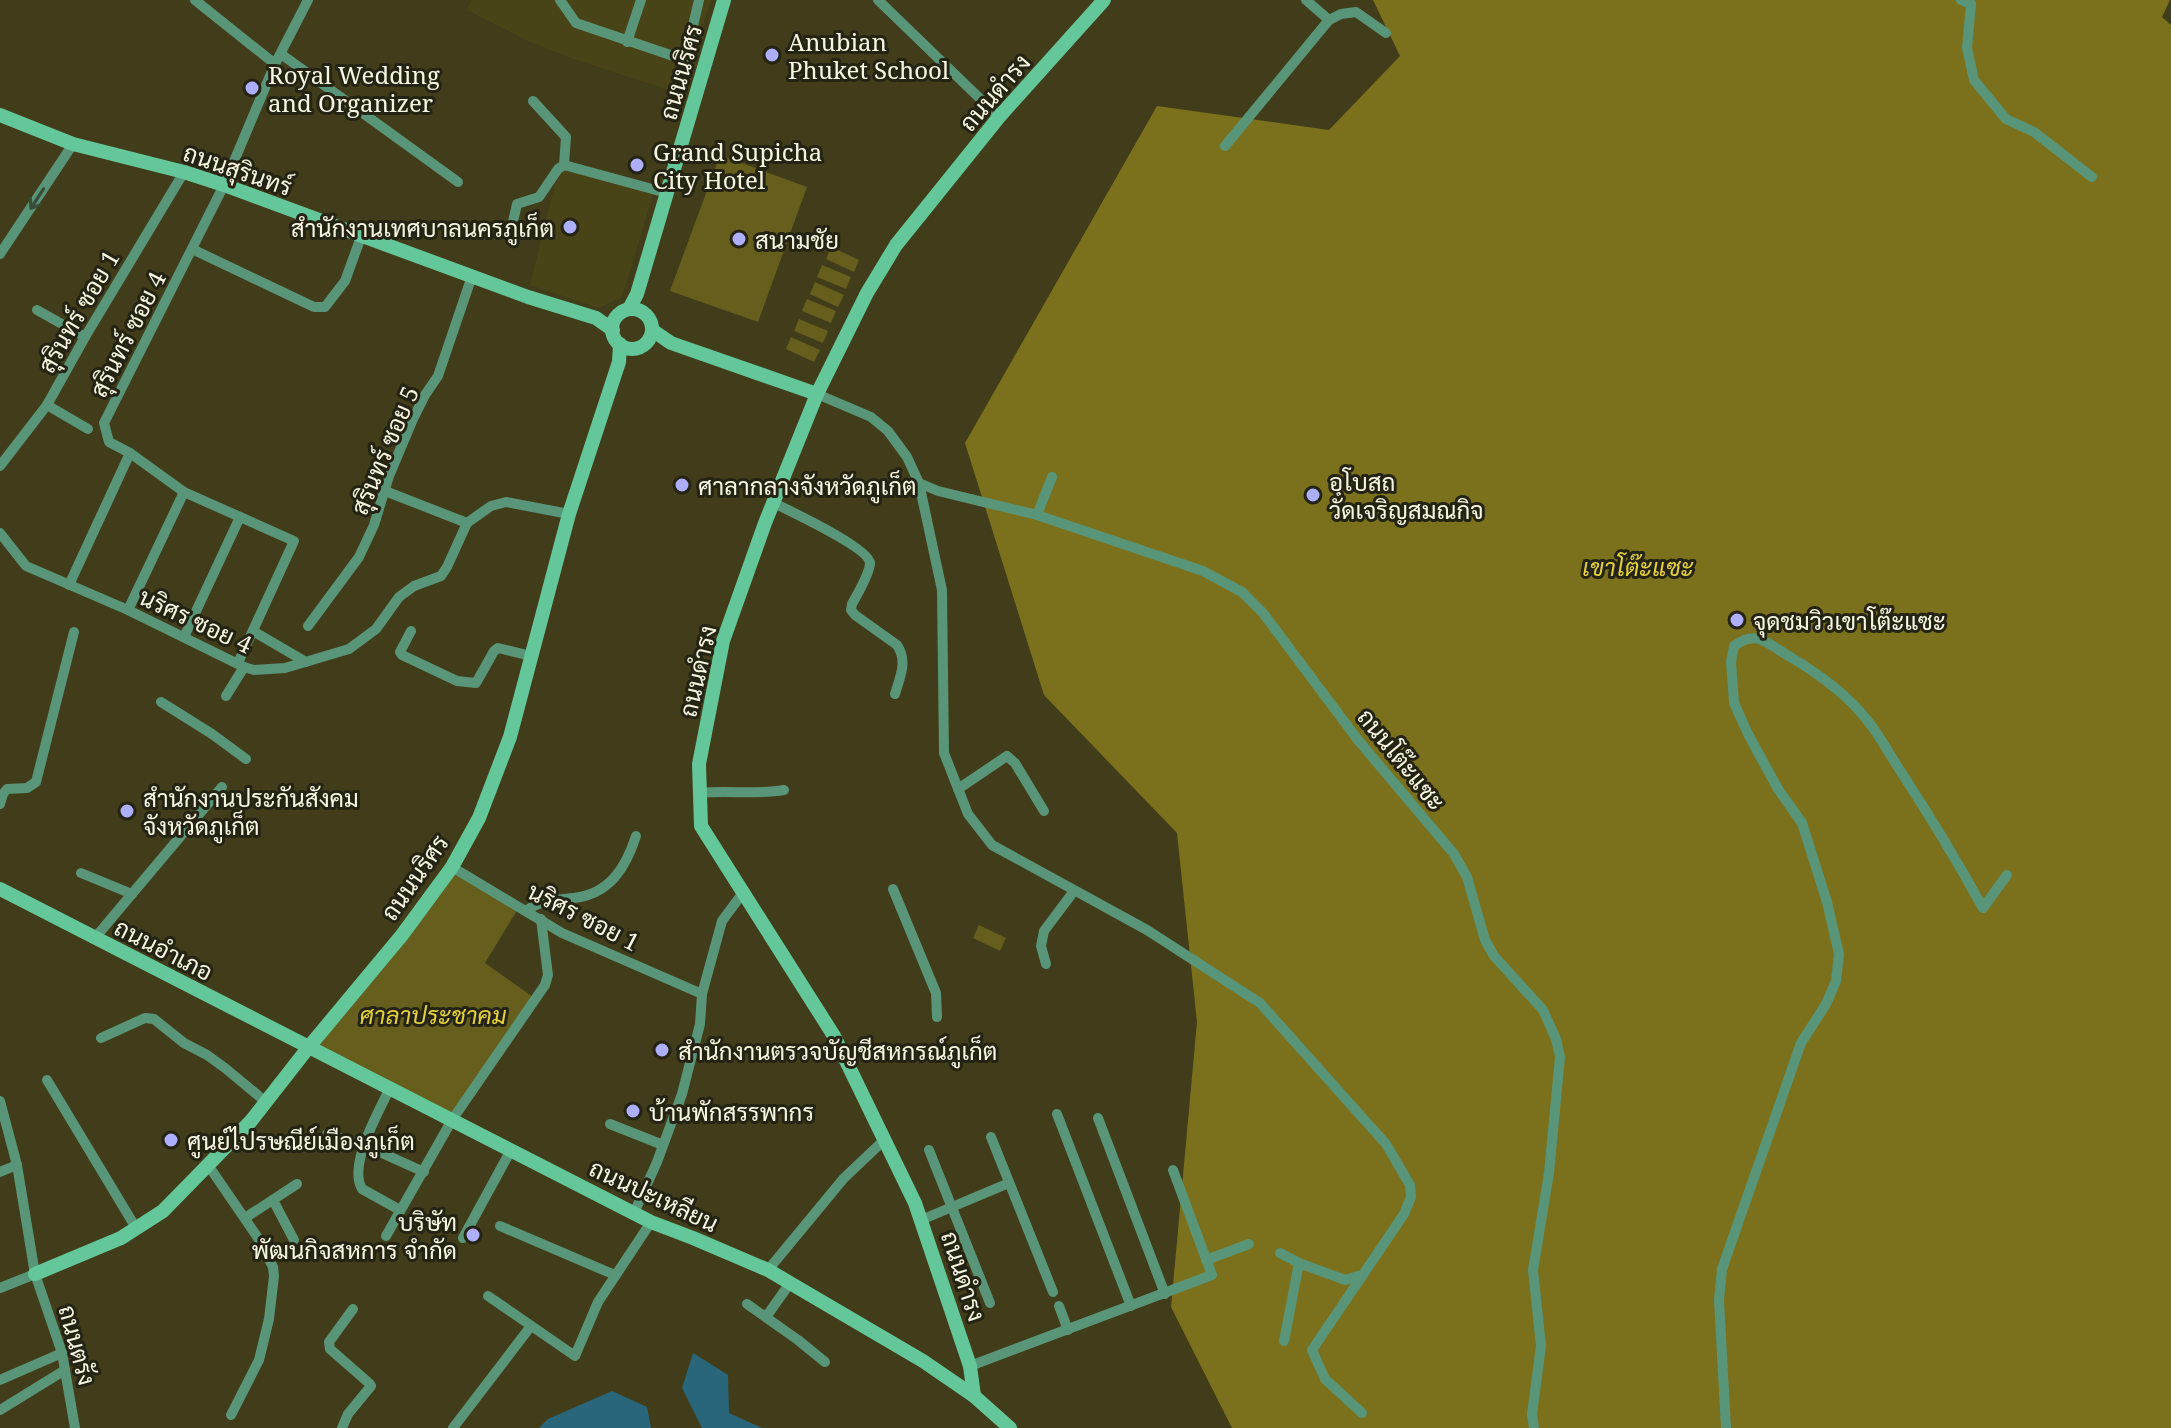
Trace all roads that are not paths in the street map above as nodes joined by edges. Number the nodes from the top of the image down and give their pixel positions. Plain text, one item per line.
1 (195, 0) edge
2 (308, 0) edge
3 (560, 0) edge
4 (641, 0) edge
5 (699, 0) edge
6 (724, 0) edge
7 (878, 0) edge
8 (1104, 0) edge
9 (1961, 0) edge
10 (1314, 2) edge
11 (1329, 20) junction
12 (1386, 33) dead end
13 (627, 42) junction
14 (278, 59) junction
15 (533, 101) dead end
16 (0, 115) edge
17 (999, 117) junction
18 (73, 144) junction
19 (1225, 146) dead end
20 (564, 165) junction
21 (184, 172) junction
22 (2092, 177) dead end
23 (458, 182) dead end
24 (224, 185) junction
25 (667, 193) junction
26 (512, 226) dead end
27 (361, 237) junction
28 (192, 249) junction
29 (0, 254) edge
30 (472, 276) junction
31 (37, 310) dead end
32 (635, 310) junction
33 (614, 324) junction
34 (650, 336) junction
35 (85, 337) junction
36 (625, 346) junction
37 (817, 394) junction
38 (47, 405) junction
39 (88, 429) dead end
40 (130, 453) junction
41 (0, 466) edge
42 (1052, 477) dead end
43 (919, 483) junction
44 (385, 491) junction
45 (184, 492) junction
46 (774, 503) junction
47 (569, 514) junction
48 (1037, 515) junction
49 (240, 517) junction
50 (467, 523) junction
51 (0, 533) edge
52 (69, 585) junction
53 (128, 610) junction
54 (308, 626) dead end
55 (253, 631) junction
56 (411, 631) dead end
57 (74, 632) dead end
58 (184, 637) junction
59 (531, 656) junction
60 (306, 662) junction
61 (241, 665) junction
62 (895, 694) dead end
63 (226, 696) dead end
64 (161, 702) dead end
65 (246, 759) dead end
66 (222, 787) dead end
67 (958, 789) junction
68 (784, 790) dead end
69 (700, 793) junction
70 (0, 804) edge
71 (1044, 811) dead end
72 (636, 836) dead end
73 (452, 867) junction
74 (81, 873) dead end
75 (2007, 875) dead end
76 (0, 887) edge
77 (893, 889) dead end
78 (1074, 891) junction
79 (132, 894) junction
80 (742, 894) junction
81 (527, 910) junction
82 (541, 919) junction
83 (94, 939) junction
84 (1046, 964) dead end
85 (702, 994) junction
86 (937, 1017) dead end
87 (101, 1038) dead end
88 (308, 1048) junction
89 (47, 1080) dead end
90 (389, 1090) junction
91 (0, 1101) edge
92 (266, 1102) junction
93 (1057, 1114) dead end
94 (1098, 1118) dead end
95 (452, 1120) junction
96 (610, 1124) dead end
97 (327, 1134) dead end
98 (991, 1137) dead end
99 (884, 1140) junction
100 (364, 1145) junction
101 (663, 1145) junction
102 (511, 1150) junction
103 (929, 1150) dead end
104 (17, 1165) junction
105 (208, 1165) junction
106 (1173, 1170) dead end
107 (0, 1172) edge
108 (424, 1172) junction
109 (1009, 1183) junction
110 (297, 1184) dead end
111 (273, 1200) junction
112 (951, 1206) junction
113 (400, 1210) junction
114 (634, 1213) junction
115 (245, 1218) junction
116 (921, 1220) junction
117 (651, 1222) junction
118 (500, 1226) dead end
119 (136, 1228) junction
120 (386, 1236) dead end
121 (463, 1238) dead end
122 (294, 1240) dead end
123 (1249, 1244) dead end
124 (1280, 1253) dead end
125 (1206, 1260) junction
126 (1299, 1263) junction
127 (768, 1270) junction
128 (35, 1274) junction
129 (615, 1275) junction
130 (1361, 1275) junction
131 (790, 1283) junction
132 (0, 1288) edge
133 (1053, 1292) dead end
134 (1165, 1294) junction
135 (488, 1296) dead end
136 (990, 1303) dead end
137 (747, 1304) dead end
138 (1059, 1306) dead end
139 (1131, 1306) junction
140 (353, 1309) dead end
141 (766, 1317) junction
142 (531, 1326) junction
143 (1068, 1330) junction
144 (1284, 1341) dead end
145 (62, 1353) junction
146 (825, 1362) dead end
147 (970, 1366) junction
148 (65, 1370) junction
149 (0, 1380) edge
150 (974, 1396) junction
151 (0, 1410) edge
152 (1362, 1413) dead end
153 (231, 1415) dead end
154 (75, 1428) edge
155 (342, 1428) edge
156 (453, 1428) edge
157 (1010, 1428) edge
158 (1534, 1428) edge
159 (1726, 1428) edge

1 - 14 street
2 - 14 street, สุรินทร์ ซอย 4
3 - 13 street
4 - 13 street
5 - 13 street
6 - 25 street, ถนนนริศร
7 - 17 street
8 - 17 street, ถนนดำรง
9 - 22 street
10 - 11 street
11 - 12 street
11 - 19 street
14 - 23 street
14 - 24 street, สุรินทร์ ซอย 4
15 - 20 street
16 - 18 street, ถนนสุรินทร์
17 - 37 street, ถนนดำรง
18 - 21 street, ถนนสุรินทร์
18 -> 29 street
20 - 25 street
20 - 26 street
21 - 24 street, ถนนสุรินทร์
21 - 35 street, สุรินทร์ ซอย 1
24 - 27 street, ถนนสุรินทร์
24 - 28 street, สุรินทร์ ซอย 4
25 - 32 street, ถนนนริศร
27 - 28 street
27 - 30 street, ถนนสุรินทร์
28 - 40 street, สุรินทร์ ซอย 4
30 - 33 street, ถนนสุรินทร์
30 - 44 street, สุรินทร์ ซอย 5
31 - 35 street
32 - 33 street
32 - 34 street
33 - 36 street
34 - 36 street
34 - 37 street
35 - 38 street, สุรินทร์ ซอย 1
36 - 47 street, ถนนนริศร
37 - 43 street
37 - 46 street, ถนนดำรง
38 - 39 street
38 - 41 street, สุรินทร์ ซอย 1
40 - 45 street, สุรินทร์ ซอย 4
40 - 52 street
42 - 48 street
43 - 48 street, ถนนโต๊ะแซะ
43 - 67 street
44 - 50 street
44 - 54 street, สุรินทร์ ซอย 5
45 - 49 street, สุรินทร์ ซอย 4
45 - 53 street
46 - 62 street
46 - 69 street, ถนนดำรง
47 - 50 street
47 - 59 street, ถนนนริศร
48 - 158 street, ถนนโต๊ะแซะ
49 - 55 street, สุรินทร์ ซอย 4
49 - 58 street
50 - 60 street, นริศร ซอย 4
51 - 52 street, นริศร ซอย 4
52 - 53 street, นริศร ซอย 4
53 - 58 street, นริศร ซอย 4
55 - 60 street
55 - 61 street
56 - 59 street
57 - 70 street
58 - 61 street, นริศร ซอย 4
59 - 73 street, ถนนนริศร
60 - 61 street, นริศร ซอย 4
61 - 63 street
64 - 65 street
66 - 79 street
67 - 71 street
67 - 78 street
68 - 69 street
69 - 80 street, ถนนดำรง
72 - 81 street
73 - 81 street, นริศร ซอย 1
73 - 88 street, ถนนนริศร
74 - 79 street
75 - 159 street
76 - 83 street, ถนนอำเภอ
77 - 86 street
78 - 84 street
78 - 130 street
79 - 83 street
80 - 85 street
80 - 99 street, ถนนดำรง
81 - 82 street, นริศร ซอย 1
82 - 85 street, นริศร ซอย 1
82 - 95 street
83 - 88 street, ถนนอำเภอ
85 - 101 street
87 - 92 street
88 - 90 street, ถนนปะเหลียน
88 - 92 street, ถนนนริศร
89 - 119 street
90 - 95 street, ถนนปะเหลียน
90 - 100 street
91 - 104 street, ถนนตรัง
92 - 105 street, ถนนนริศร
93 - 139 street
94 - 134 street
95 - 102 street, ถนนปะเหลียน
95 - 108 street
96 - 101 street
97 - 100 street
98 - 109 street
99 - 116 street, ถนนดำรง
99 - 127 street
100 - 108 street
100 - 113 street
101 - 114 street
102 - 114 street, ถนนปะเหลียน
102 - 121 street
103 - 112 street
104 - 107 street
104 - 128 street, ถนนตรัง
105 - 115 street
105 - 119 street, ถนนนริศร
106 - 125 street
108 - 113 street
109 - 112 street
109 - 133 street
110 - 111 street
111 - 115 street
111 - 122 street
112 - 116 street
112 - 136 street
113 - 120 street
114 - 117 street, ถนนปะเหลียน
115 - 153 street
116 - 147 street, ถนนดำรง
117 - 127 street, ถนนปะเหลียน
117 - 129 street
118 - 129 street
119 - 128 street, ถนนนริศร
123 - 125 street
124 - 126 street
125 - 134 street
126 - 130 street
126 - 144 street
127 - 131 street, ถนนปะเหลียน
128 - 132 street
128 - 145 street, ถนนตรัง
129 - 142 street
130 - 152 street
131 - 141 street
131 - 150 street, ถนนปะเหลียน
134 - 139 street
135 - 142 street
137 - 141 street
138 - 143 street
139 - 143 street
140 - 155 street
141 - 146 street
142 - 156 street
143 - 147 street
145 - 148 street, ถนนตรัง
145 - 149 street
147 - 150 street, ถนนดำรง
148 - 151 street
148 - 154 street, ถนนตรัง
150 - 157 street

